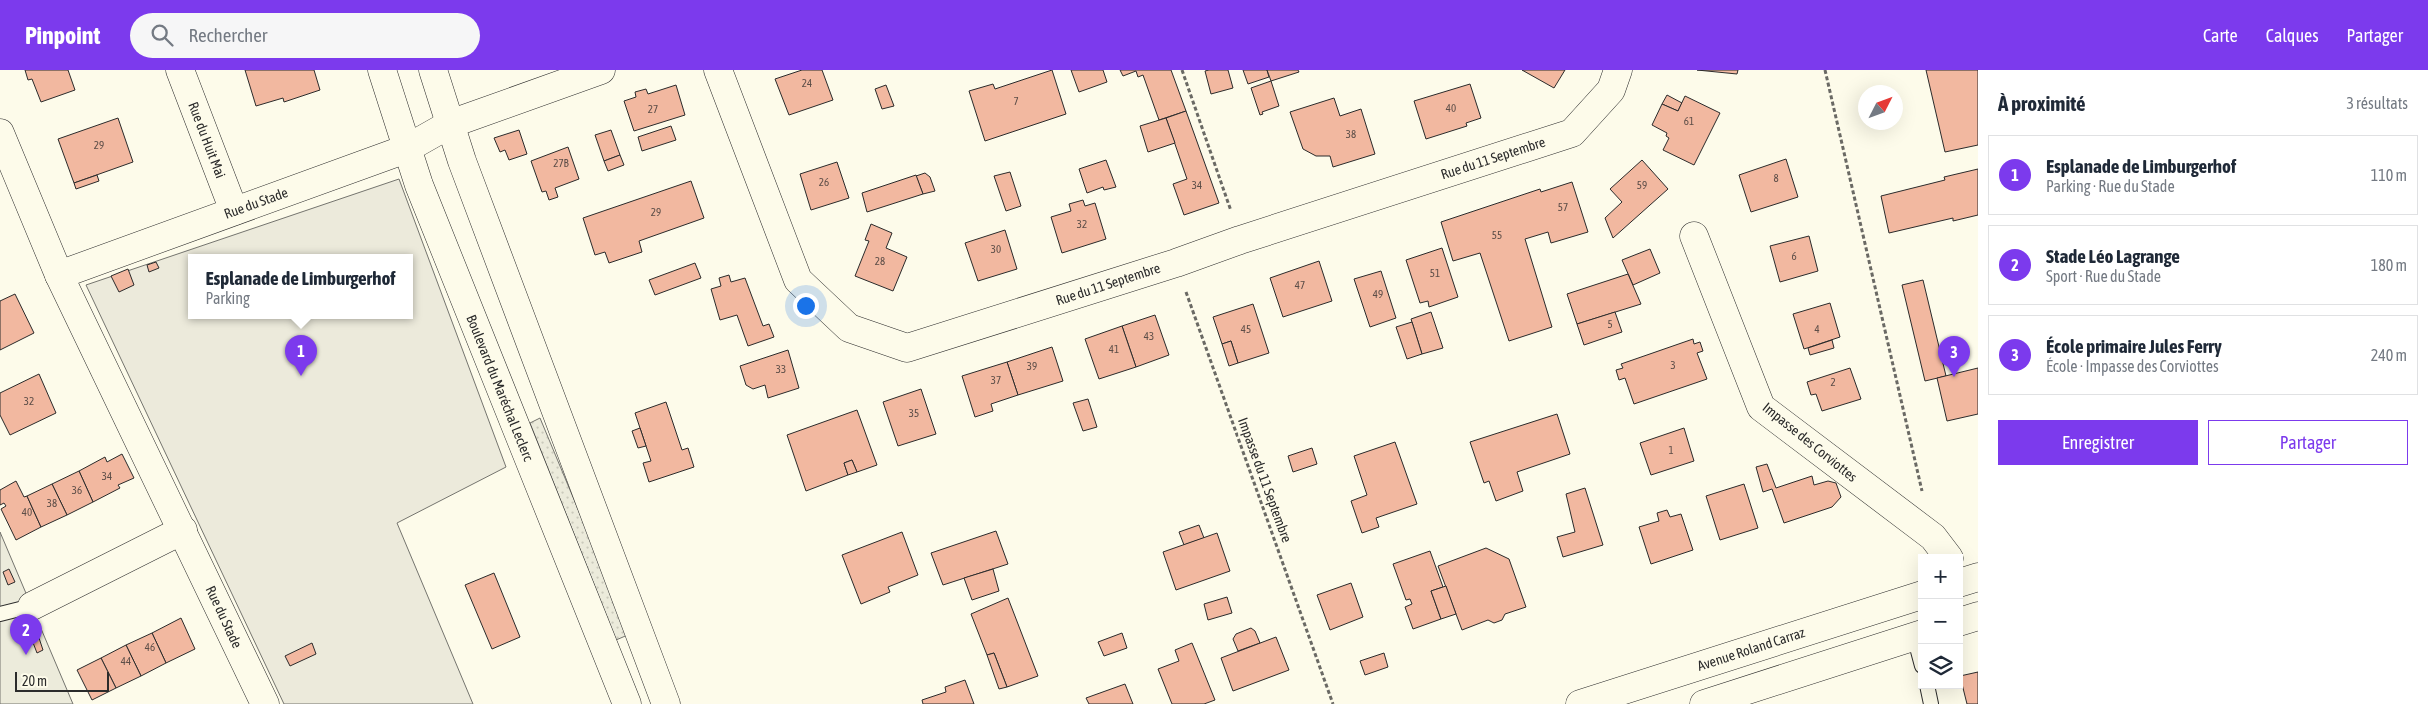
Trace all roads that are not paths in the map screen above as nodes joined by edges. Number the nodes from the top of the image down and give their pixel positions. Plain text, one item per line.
1 (180, 70) edge
2 (382, 70) edge
3 (433, 70) edge
4 (602, 70) edge
5 (718, 70) edge
6 (1618, 70) edge
7 (450, 124) junction
8 (0, 133) edge
9 (406, 149) junction
10 (234, 211) junction
11 (1694, 236) dead end
12 (59, 275) junction
13 (183, 530) junction
14 (1941, 548) edge
15 (1918, 596) edge
16 (32, 606) joint
17 (0, 614) edge
18 (1978, 616) edge
19 (1963, 621) edge
20 (1918, 635) edge
21 (1927, 689) edge
22 (266, 704) edge
23 (627, 704) edge
24 (666, 704) edge
25 (1580, 704) edge
26 (1704, 704) edge
27 (1931, 704) edge

1 - 10 street, Rue du Huit Mai
2 - 9 street, Boulevard du Maréchal Leclerc
3 - 7 street
4 - 7 street
5 - 6 street, Rue du 11 Septembre
7 - 9 street, Rue du Stade
7 - 24 street
8 - 12 street, Rue du Stade
9 - 10 street, Rue du Stade
9 - 23 street, Boulevard du Maréchal Leclerc
10 - 12 street, Rue du Stade
11 - 14 street, Impasse des Corviottes
12 - 13 street, Rue du Stade
13 - 16 street
13 - 22 street, Rue du Stade
15 - 25 street, Avenue Roland Carraz
16 - 17 lane
18 - 19 street
20 - 26 street
21 - 27 lane

